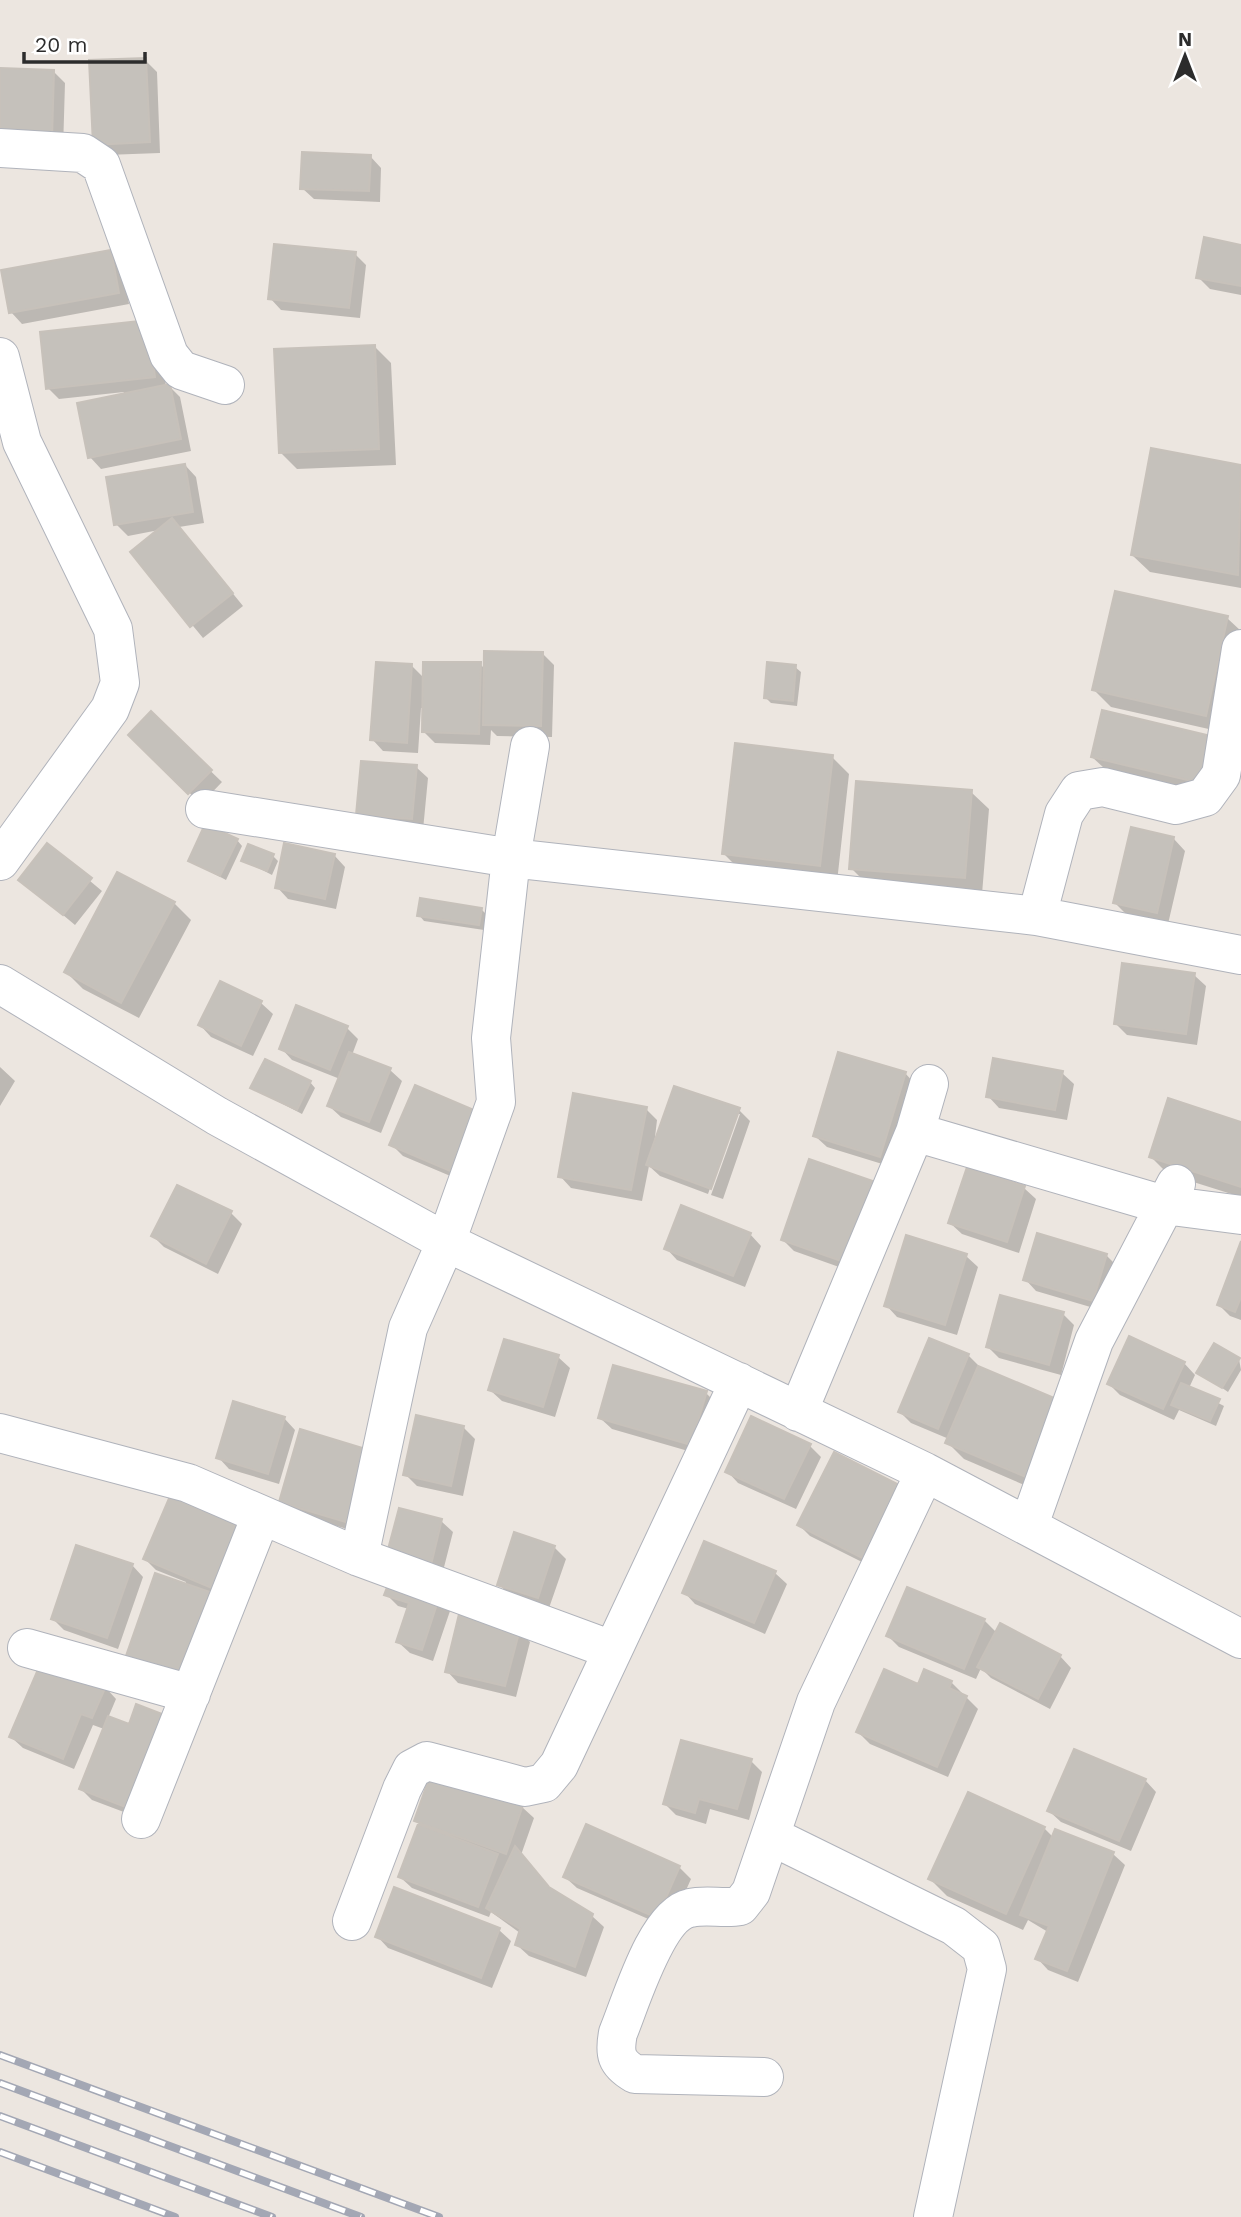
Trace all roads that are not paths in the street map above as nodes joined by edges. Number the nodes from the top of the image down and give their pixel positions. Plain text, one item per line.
1 (0, 148) edge
2 (0, 357) edge
3 (225, 385) dead end
4 (1241, 649) edge
5 (530, 746) dead end
6 (205, 809) dead end
7 (511, 858) junction
8 (0, 862) edge
9 (1037, 916) junction
10 (1241, 955) edge
11 (0, 984) edge
12 (929, 1084) dead end
13 (915, 1132) junction
14 (1170, 1195) junction
15 (1241, 1215) edge
16 (446, 1242) junction
17 (739, 1382) junction
18 (797, 1412) junction
19 (0, 1433) edge
20 (925, 1472) junction
21 (261, 1516) junction
22 (1028, 1525) junction
23 (359, 1557) junction
24 (1241, 1639) edge
25 (27, 1648) dead end
26 (612, 1650) junction
27 (191, 1694) junction
28 (141, 1819) dead end
29 (771, 1836) junction
30 (352, 1921) dead end
31 (764, 2077) dead end
32 (933, 2217) edge

1 - 3 street
2 - 8 street
4 - 9 street
5 - 7 street
6 - 7 street
7 - 9 street
7 - 16 street
9 - 10 street
11 - 16 street
12 - 13 street
13 - 14 street
13 - 18 street
14 - 15 street
14 - 22 street
16 - 17 street
16 - 23 street
17 - 18 street
17 - 26 street
18 - 20 street
19 - 21 street
20 - 22 street
20 - 29 street
21 - 23 street
21 - 27 street
22 - 24 street
23 - 26 street
25 - 27 street
26 - 30 street
27 - 28 street
29 - 31 street
29 - 32 street

